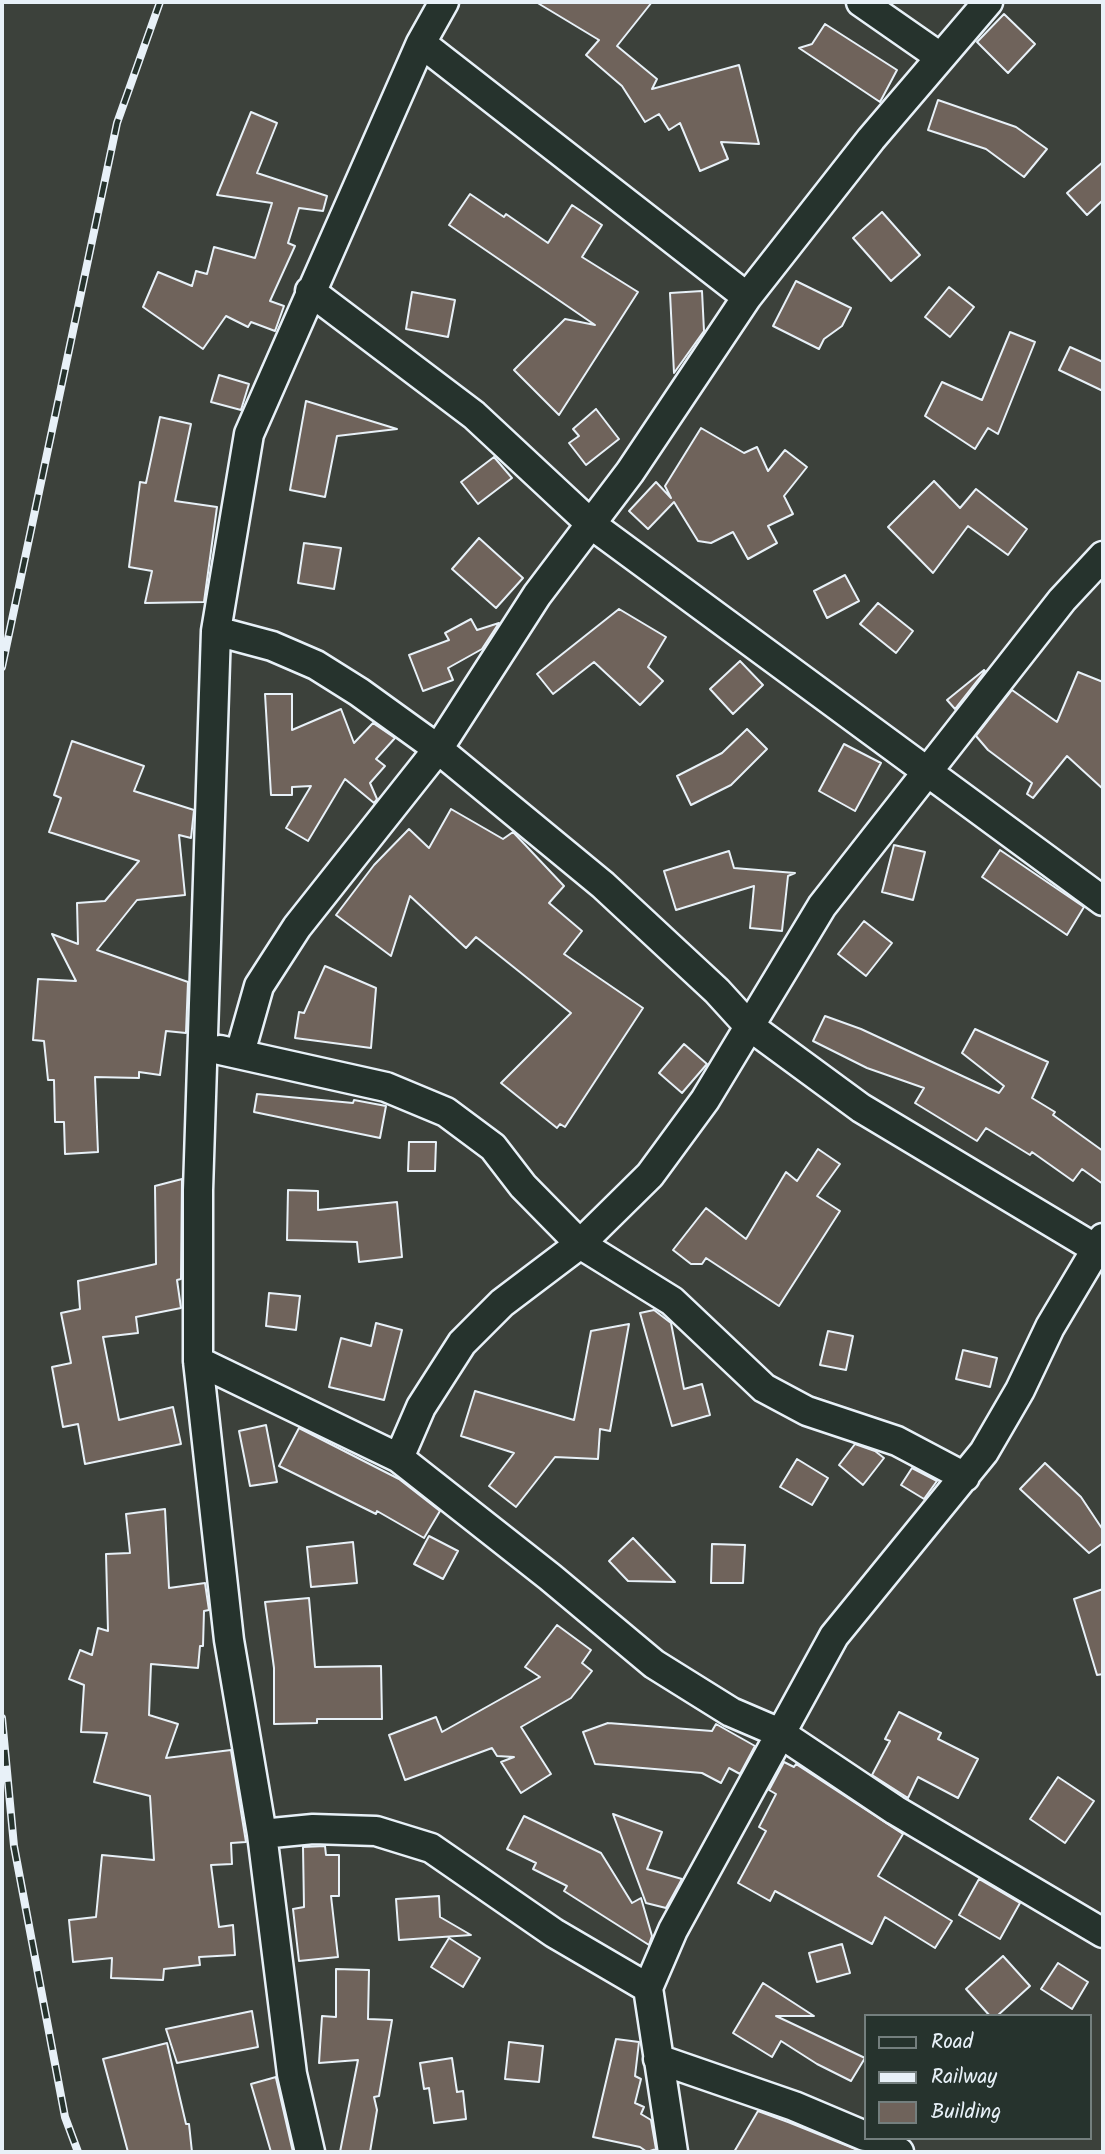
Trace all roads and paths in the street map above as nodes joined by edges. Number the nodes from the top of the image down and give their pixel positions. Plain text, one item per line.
1 (444, 2) edge
2 (862, 2) edge
3 (988, 2) edge
4 (421, 43) junction
5 (940, 57) junction
6 (310, 291) junction
7 (747, 297) junction
8 (592, 524) junction
9 (1103, 556) edge
10 (216, 631) junction
11 (438, 748) junction
12 (927, 771) junction
13 (1103, 901) edge
14 (748, 1025) junction
15 (202, 1046) junction
16 (240, 1054) junction
17 (580, 1244) junction
18 (1101, 1247) edge
19 (198, 1361) junction
20 (399, 1458) junction
21 (965, 1478) junction
22 (780, 1733) junction
23 (262, 1835) junction
24 (1103, 1933) edge
25 (648, 1988) junction
26 (658, 2059) junction
27 (864, 2136) edge
28 (875, 2140) edge
29 (310, 2152) edge
30 (673, 2152) edge
31 (899, 2152) edge

1 - 4 street
2 - 5 street
3 - 5 street
4 - 6 street
4 - 7 street
5 - 7 street
6 - 8 street
6 - 10 street
7 - 8 street
8 - 11 street
8 - 12 street
9 - 12 street
10 - 11 street
10 - 15 street
11 - 14 street
11 - 16 street
12 - 13 street
12 - 14 street
14 - 17 street
14 - 18 street
15 - 16 street
15 - 19 street
16 - 17 street
17 - 20 street
17 - 21 street
18 - 21 street
19 - 20 street
19 - 23 street
20 - 22 street
21 - 22 street
22 - 24 street
22 - 25 street
23 - 25 street
23 - 29 street
25 - 26 street
26 - 27 street
26 - 30 street
28 - 31 street

